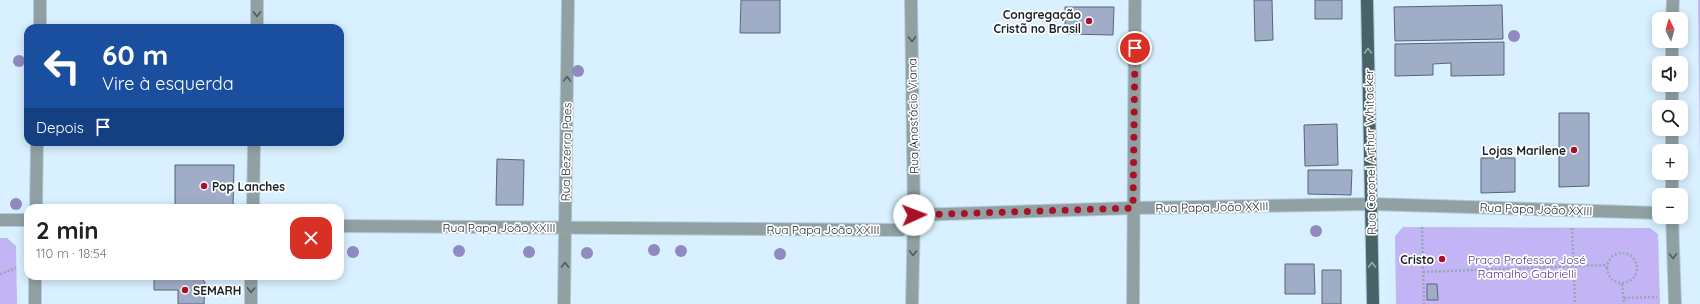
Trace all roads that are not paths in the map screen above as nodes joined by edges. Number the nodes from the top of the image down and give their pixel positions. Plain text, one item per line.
1 (40, 0) edge
2 (257, 0) edge
3 (568, 0) edge
4 (912, 0) edge
5 (1135, 0) edge
6 (1367, 0) edge
7 (1673, 0) edge
8 (1672, 12) edge
9 (40, 24) edge
10 (257, 24) edge
11 (37, 146) edge
12 (254, 146) edge
13 (36, 204) edge
14 (253, 204) edge
15 (1371, 204) junction
16 (1133, 208) junction
17 (1652, 213) edge
18 (914, 215) junction
19 (0, 220) edge
20 (24, 220) edge
21 (1672, 224) edge
22 (344, 226) edge
23 (565, 227) junction
24 (35, 280) edge
25 (252, 280) edge
26 (35, 304) edge
27 (251, 304) edge
28 (564, 304) edge
29 (912, 304) edge
30 (1133, 304) edge
31 (1373, 304) edge
32 (1675, 304) edge

1 - 9 street
2 -> 10 street
23 -> 3 street, Rua Bezerra Paes
4 -> 18 street, Rua Anastácio Viana
5 - 16 street
15 -> 6 main road, Rua Coronel Arthur Whitacker
7 - 8 street
11 - 13 street
12 - 14 street
15 - 16 street, Rua Papa João XXIII
15 - 17 street, Rua Papa João XXIII
31 -> 15 main road, Rua Coronel Arthur Whitacker
16 - 18 street, Rua Papa João XXIII
16 - 30 street
18 - 23 street, Rua Papa João XXIII
18 -> 29 street, Rua Anastácio Viana
19 - 20 street
21 -> 32 street
22 - 23 street, Rua Papa João XXIII
28 -> 23 street, Rua Bezerra Paes
24 - 26 street
25 -> 27 street

